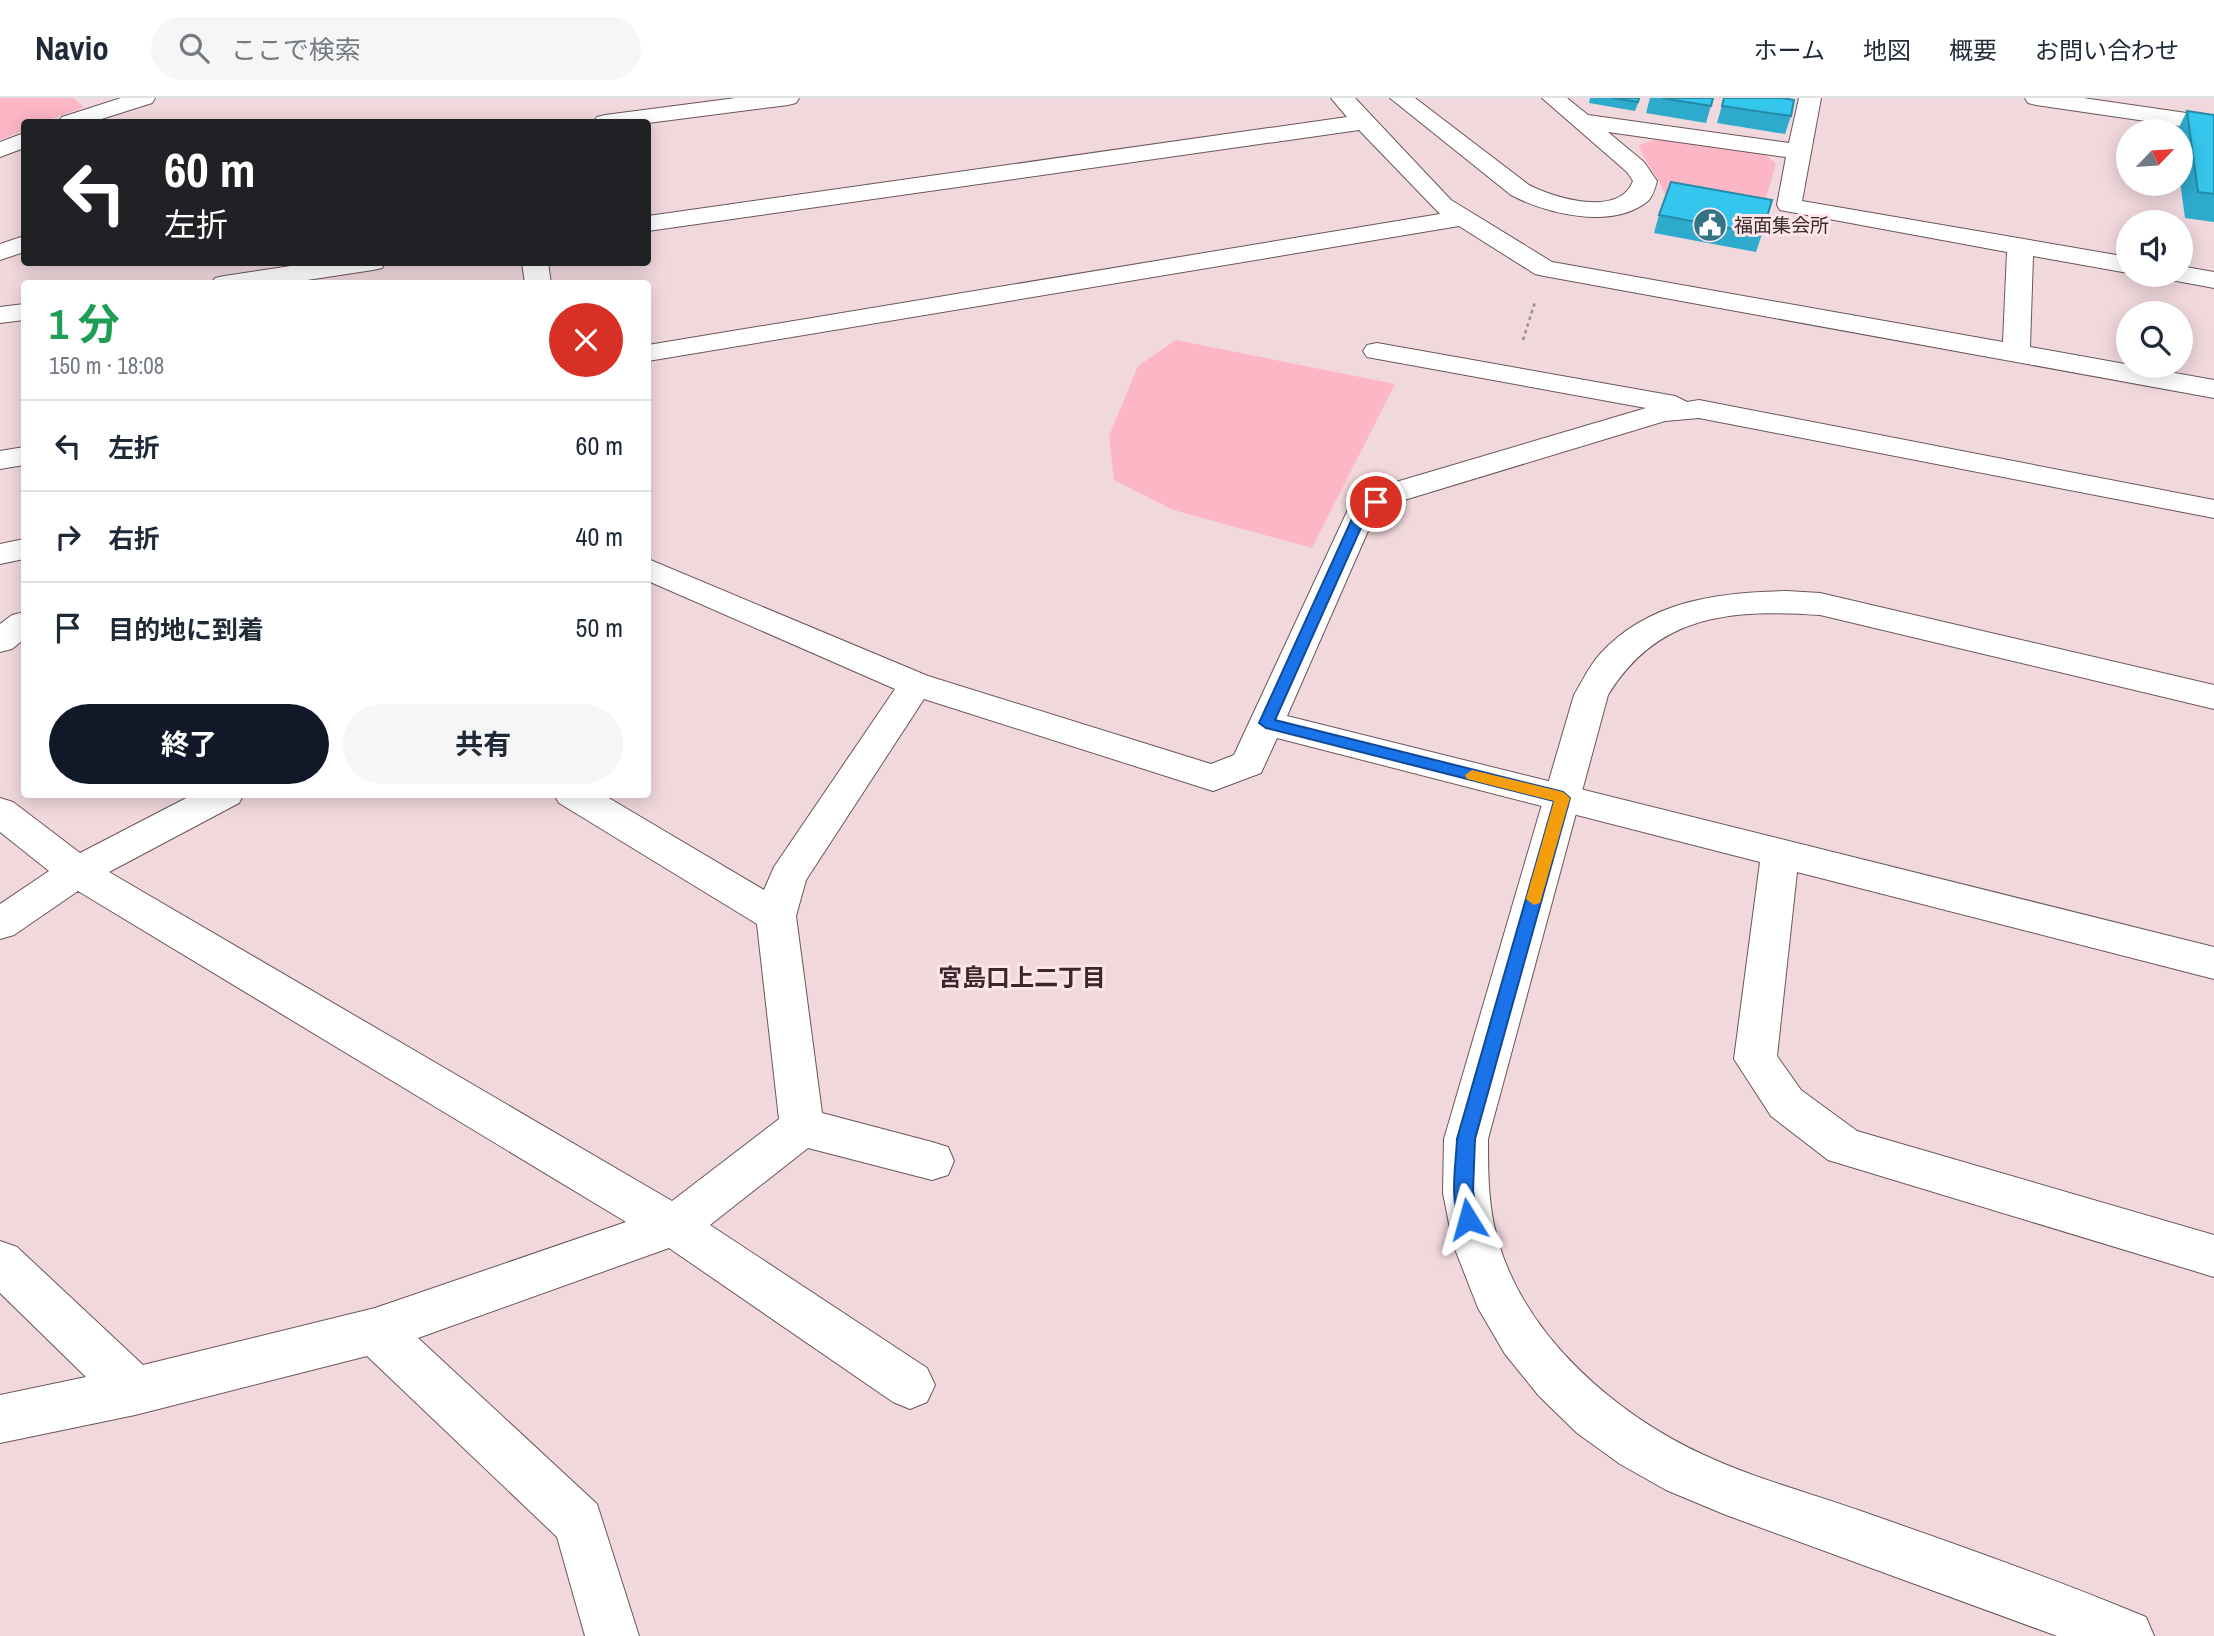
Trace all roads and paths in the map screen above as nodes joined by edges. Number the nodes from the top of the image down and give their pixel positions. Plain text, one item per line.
1 (144, 98) edge
2 (788, 98) edge
3 (1342, 98) edge
4 (1401, 98) edge
5 (1553, 98) edge
6 (1810, 98) edge
7 (2036, 98) edge
8 (79, 119) edge
9 (628, 119) edge
10 (1578, 120) junction
11 (1363, 122) junction
12 (2214, 124) edge
13 (21, 141) edge
14 (0, 150) edge
15 (1800, 152) junction
16 (1464, 218) junction
17 (651, 224) edge
18 (21, 245) edge
19 (2020, 247) junction
20 (0, 252) edge
21 (2116, 263) edge
22 (346, 266) edge
23 (2193, 276) edge
24 (251, 280) edge
25 (2214, 280) edge
26 (21, 312) edge
27 (1532, 312) dead end
28 (0, 315) edge
29 (1527, 328) dead end
30 (1377, 351) dead end
31 (651, 353) edge
32 (2016, 353) junction
33 (2214, 389) edge
34 (1699, 409) junction
35 (21, 456) edge
36 (0, 460) edge
37 (2214, 509) edge
38 (21, 550) edge
39 (0, 554) edge
40 (651, 570) edge
41 (21, 625) edge
42 (0, 641) edge
43 (916, 684) junction
44 (2214, 696) edge
45 (1266, 723) junction
46 (218, 798) edge
47 (579, 798) edge
48 (1563, 798) junction
49 (0, 812) edge
50 (1780, 853) junction
51 (77, 872) junction
52 (776, 916) junction
53 (0, 924) edge
54 (2214, 963) edge
55 (802, 1127) junction
56 (932, 1161) dead end
57 (674, 1226) junction
58 (2214, 1256) edge
59 (0, 1262) edge
60 (375, 1331) junction
61 (910, 1385) dead end
62 (135, 1391) junction
63 (0, 1419) edge
64 (612, 1636) edge
65 (2127, 1636) edge

1 - 8 street
2 - 9 street
3 - 11 street
4 - 10 street
5 - 10 street
6 - 15 street
7 - 12 street
10 - 15 street
11 - 16 street
11 - 17 street
13 - 14 street
15 - 19 street
16 - 31 street
16 - 32 street
18 - 20 street
19 - 21 street
19 - 32 street
22 - 24 street
23 - 25 street
26 - 28 street
27 - 29 path
30 - 34 street
32 - 33 street
34 - 37 street
34 - 45 street
35 - 36 street
38 - 39 street
40 - 43 street
41 - 42 street
43 - 45 street
43 - 52 street
44 - 48 street
45 - 48 street
46 - 51 street
47 - 52 street
48 - 50 street
48 - 65 street
49 - 51 street
50 - 54 street
50 - 58 street
51 - 53 street
51 - 57 street
52 - 55 street
55 - 56 street
55 - 57 street
57 - 60 street
57 - 61 street
59 - 62 street
60 - 62 street
60 - 64 street
62 - 63 street

